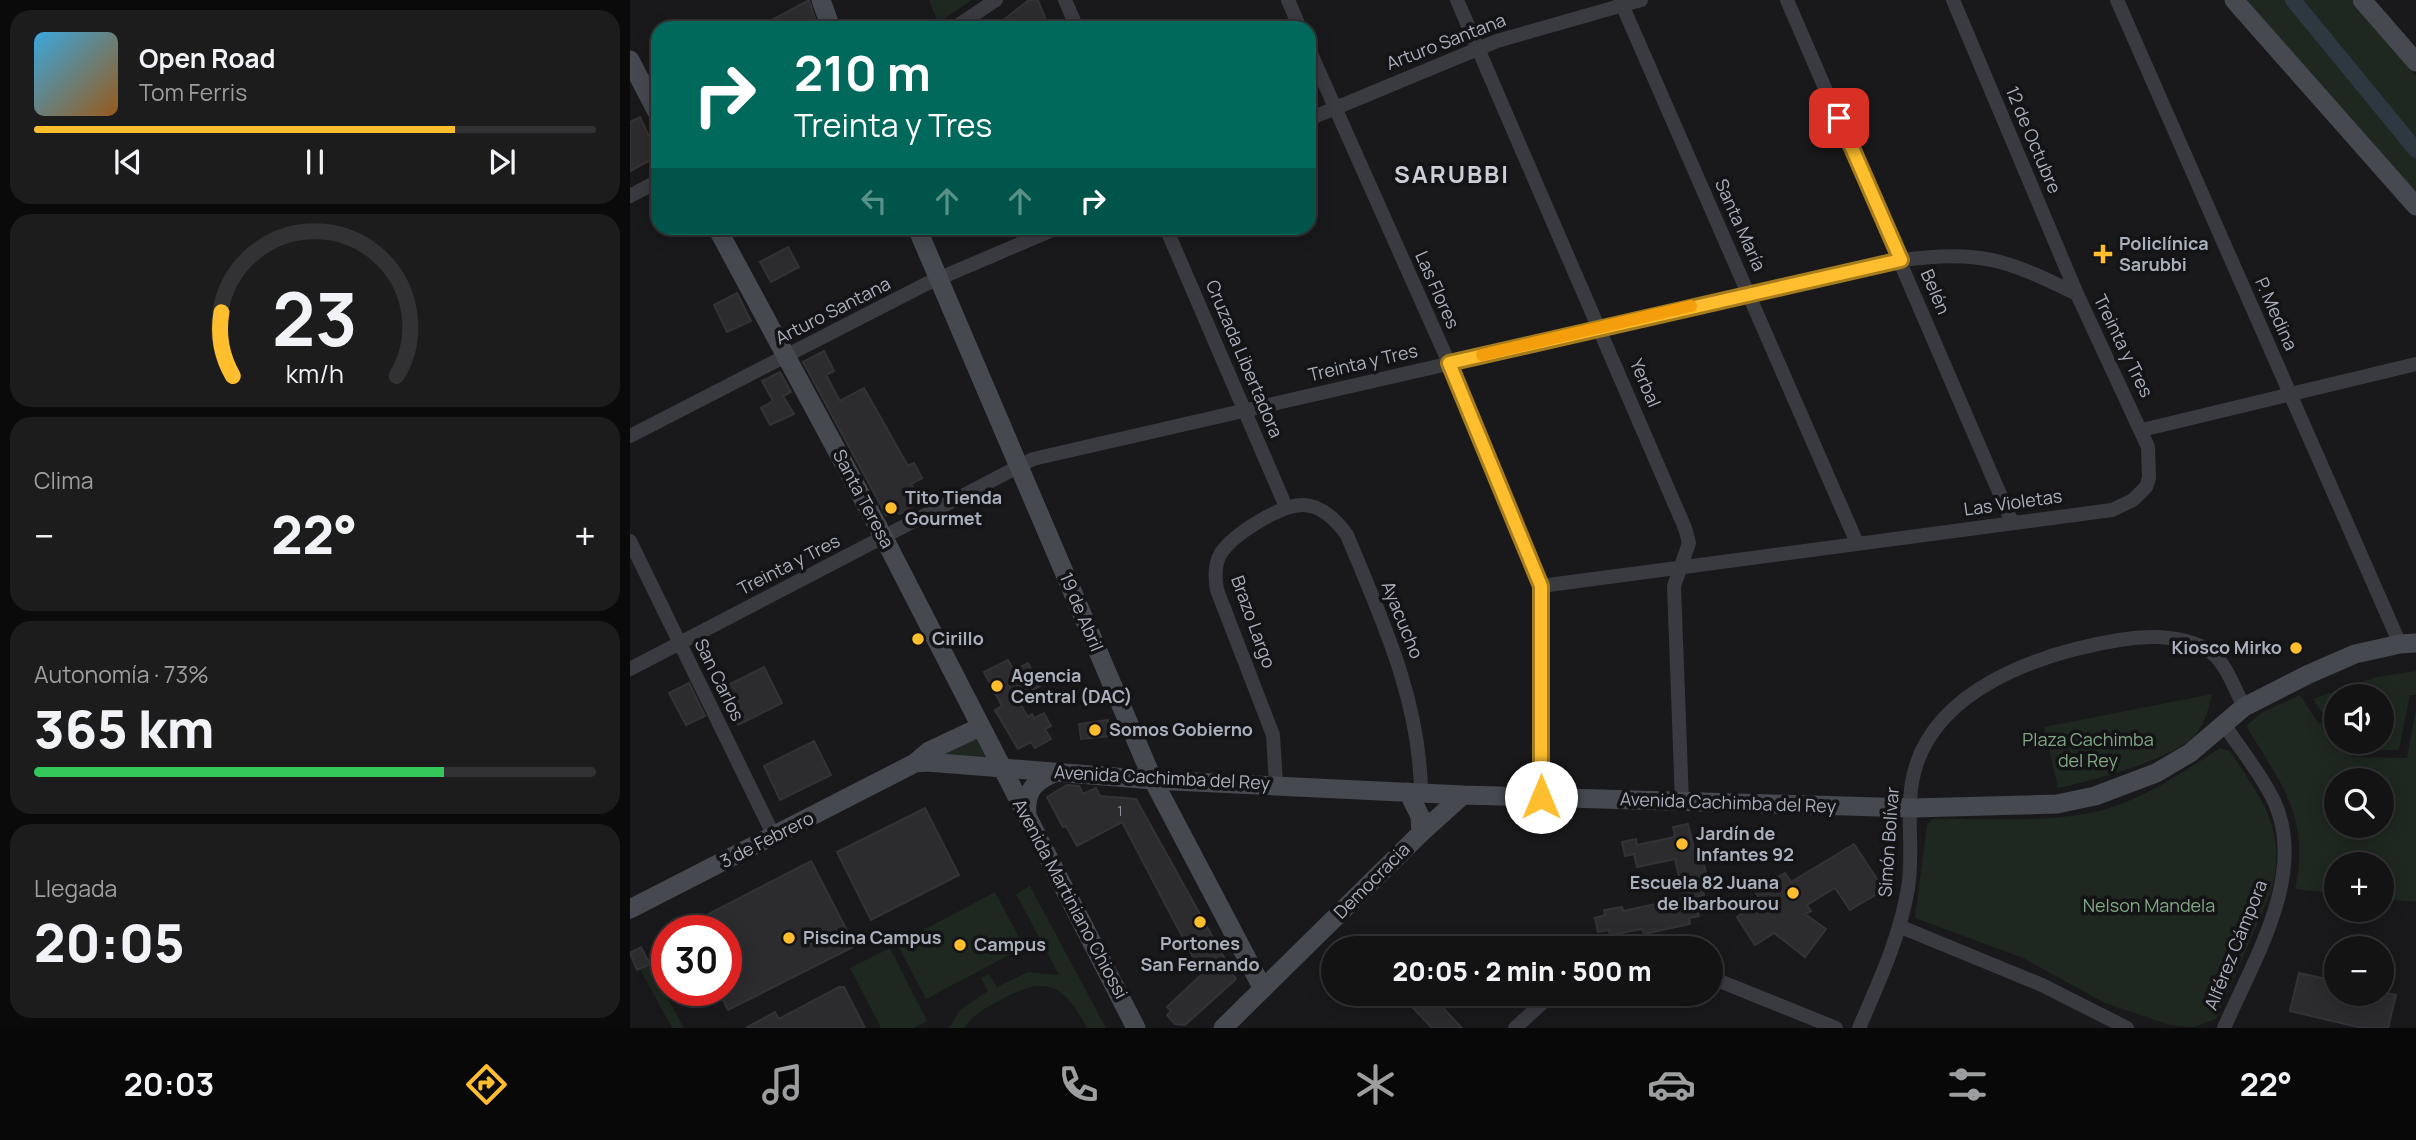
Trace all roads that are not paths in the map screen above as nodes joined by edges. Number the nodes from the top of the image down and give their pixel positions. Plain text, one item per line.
1 (821, 0) edge
2 (996, 0) edge
3 (1065, 0) edge
4 (1287, 0) edge
5 (1457, 0) edge
6 (1641, 0) edge
7 (1787, 0) edge
8 (1953, 0) edge
9 (2117, 0) edge
10 (2234, 0) edge
11 (2362, 0) edge
12 (1621, 2) edge
13 (828, 21) edge
14 (964, 21) edge
15 (1074, 21) edge
16 (1297, 21) edge
17 (1477, 49) junction
18 (630, 60) edge
19 (2416, 62) edge
20 (1316, 65) edge
21 (651, 100) edge
22 (1335, 108) junction
23 (1316, 116) edge
24 (651, 185) edge
25 (630, 196) edge
26 (2416, 206) edge
27 (721, 235) edge
28 (920, 235) edge
29 (1040, 235) edge
30 (1169, 235) edge
31 (1901, 260) junction
32 (940, 277) junction
33 (1749, 293) junction
34 (2077, 294) junction
35 (1600, 327) junction
36 (786, 356) junction
37 (1449, 363) junction
38 (2416, 364) edge
39 (2291, 396) junction
40 (1244, 410) junction
41 (2142, 430) junction
42 (630, 436) edge
43 (1019, 469) junction
44 (1286, 506) junction
45 (2012, 522) junction
46 (884, 538) junction
47 (630, 541) edge
48 (1857, 543) junction
49 (1679, 566) junction
50 (1541, 586) junction
51 (680, 643) junction
52 (2408, 644) edge
53 (630, 669) edge
54 (2244, 707) junction
55 (2225, 726) junction
56 (980, 727) junction
57 (909, 767) junction
58 (1002, 769) junction
59 (1054, 773) junction
60 (1153, 780) junction
61 (1276, 784) junction
62 (1414, 792) junction
63 (1464, 795) junction
64 (1541, 797) junction
65 (1682, 802) junction
66 (1912, 808) junction
67 (1027, 816) junction
68 (1420, 832) junction
69 (774, 836) junction
70 (630, 909) edge
71 (1901, 927) junction
72 (1723, 982) edge
73 (1263, 989) junction
74 (1539, 1006) edge
75 (1137, 1027) edge
76 (1223, 1028) edge
77 (1515, 1028) edge
78 (1836, 1028) edge
79 (1859, 1028) edge
80 (2127, 1028) edge
81 (2224, 1028) edge

1 - 13 street
2 - 14 street
3 - 15 street
4 - 16 street
5 - 17 street, Yerbal
6 - 12 street, Arturo Santana
7 - 31 street, Belén
8 - 34 street, 12 de Octubre
9 - 39 street, P. Medina
10 - 26 street
11 - 19 street
12 - 17 street, Arturo Santana
12 - 33 street, Santa María
17 - 22 street, Arturo Santana
17 - 35 street, Yerbal
18 - 21 street
20 - 22 street, Las Flores
22 - 23 street, Arturo Santana
22 - 37 street, Las Flores
24 - 25 street
27 - 36 street, Santa Teresa
28 - 32 street, 19 de Abril
29 - 32 street, Arturo Santana
30 - 40 street, Cruzada Libertadora
31 - 33 street, Treinta y Tres
31 - 34 street, Treinta y Tres
31 - 45 street, Belén
32 - 36 street, Arturo Santana
32 - 43 street, 19 de Abril
33 - 35 street, Treinta y Tres
33 - 48 street, Santa María
34 - 41 street, Treinta y Tres
35 - 37 street, Treinta y Tres
35 - 49 street, Yerbal
36 - 42 street, Arturo Santana
36 - 46 street, Santa Teresa
37 - 40 street, Treinta y Tres
37 - 50 street, Las Flores
38 - 39 street
39 - 41 street
39 - 52 street, P. Medina
40 - 43 street, Treinta y Tres
40 - 44 street, Cruzada Libertadora
41 - 45 street, Las Violetas
43 - 46 street, Treinta y Tres
43 - 60 street, 19 de Abril
44 - 61 street, Brazo Largo
44 - 62 street, Ayacucho
45 - 48 street, Las Violetas
46 - 51 street, Treinta y Tres
46 - 56 street, Santa Teresa
47 - 51 street, San Carlos
48 - 49 street, Las Violetas
49 - 50 street, Las Violetas
49 - 65 street, Yerbal
50 - 64 street, Las Flores
51 - 53 street, Treinta y Tres
51 - 69 street, San Carlos
52 - 54 street, Avenida Cachimba del Rey
54 - 55 street, Avenida Cachimba del Rey
54 - 66 street, Simón Bolívar
55 - 66 street, Avenida Cachimba del Rey
55 - 81 street, Alférez Cámpora
56 - 57 street
56 - 58 street, Santa Teresa
57 - 58 street, 3 de Febrero
57 - 69 street, 3 de Febrero
58 - 59 street, Avenida Cachimba del Rey
58 - 67 street, Avenida Martiniano Chiossi
59 - 60 street, Avenida Cachimba del Rey
59 - 67 street
60 - 61 street, Avenida Cachimba del Rey
60 - 73 street, 19 de Abril
61 - 62 street, Avenida Cachimba del Rey
62 - 63 street, Avenida Cachimba del Rey
62 - 68 street
63 - 64 street, Avenida Cachimba del Rey
63 - 68 street, Democracia
64 - 65 street, Avenida Cachimba del Rey
65 - 66 street, Avenida Cachimba del Rey
66 - 71 street, Simón Bolívar
67 - 75 street, Avenida Martiniano Chiossi
68 - 73 street, Democracia
69 - 70 street, 3 de Febrero
71 - 79 street, Simón Bolívar
71 - 80 street
72 - 78 street
73 - 76 street, Democracia
74 - 77 street

